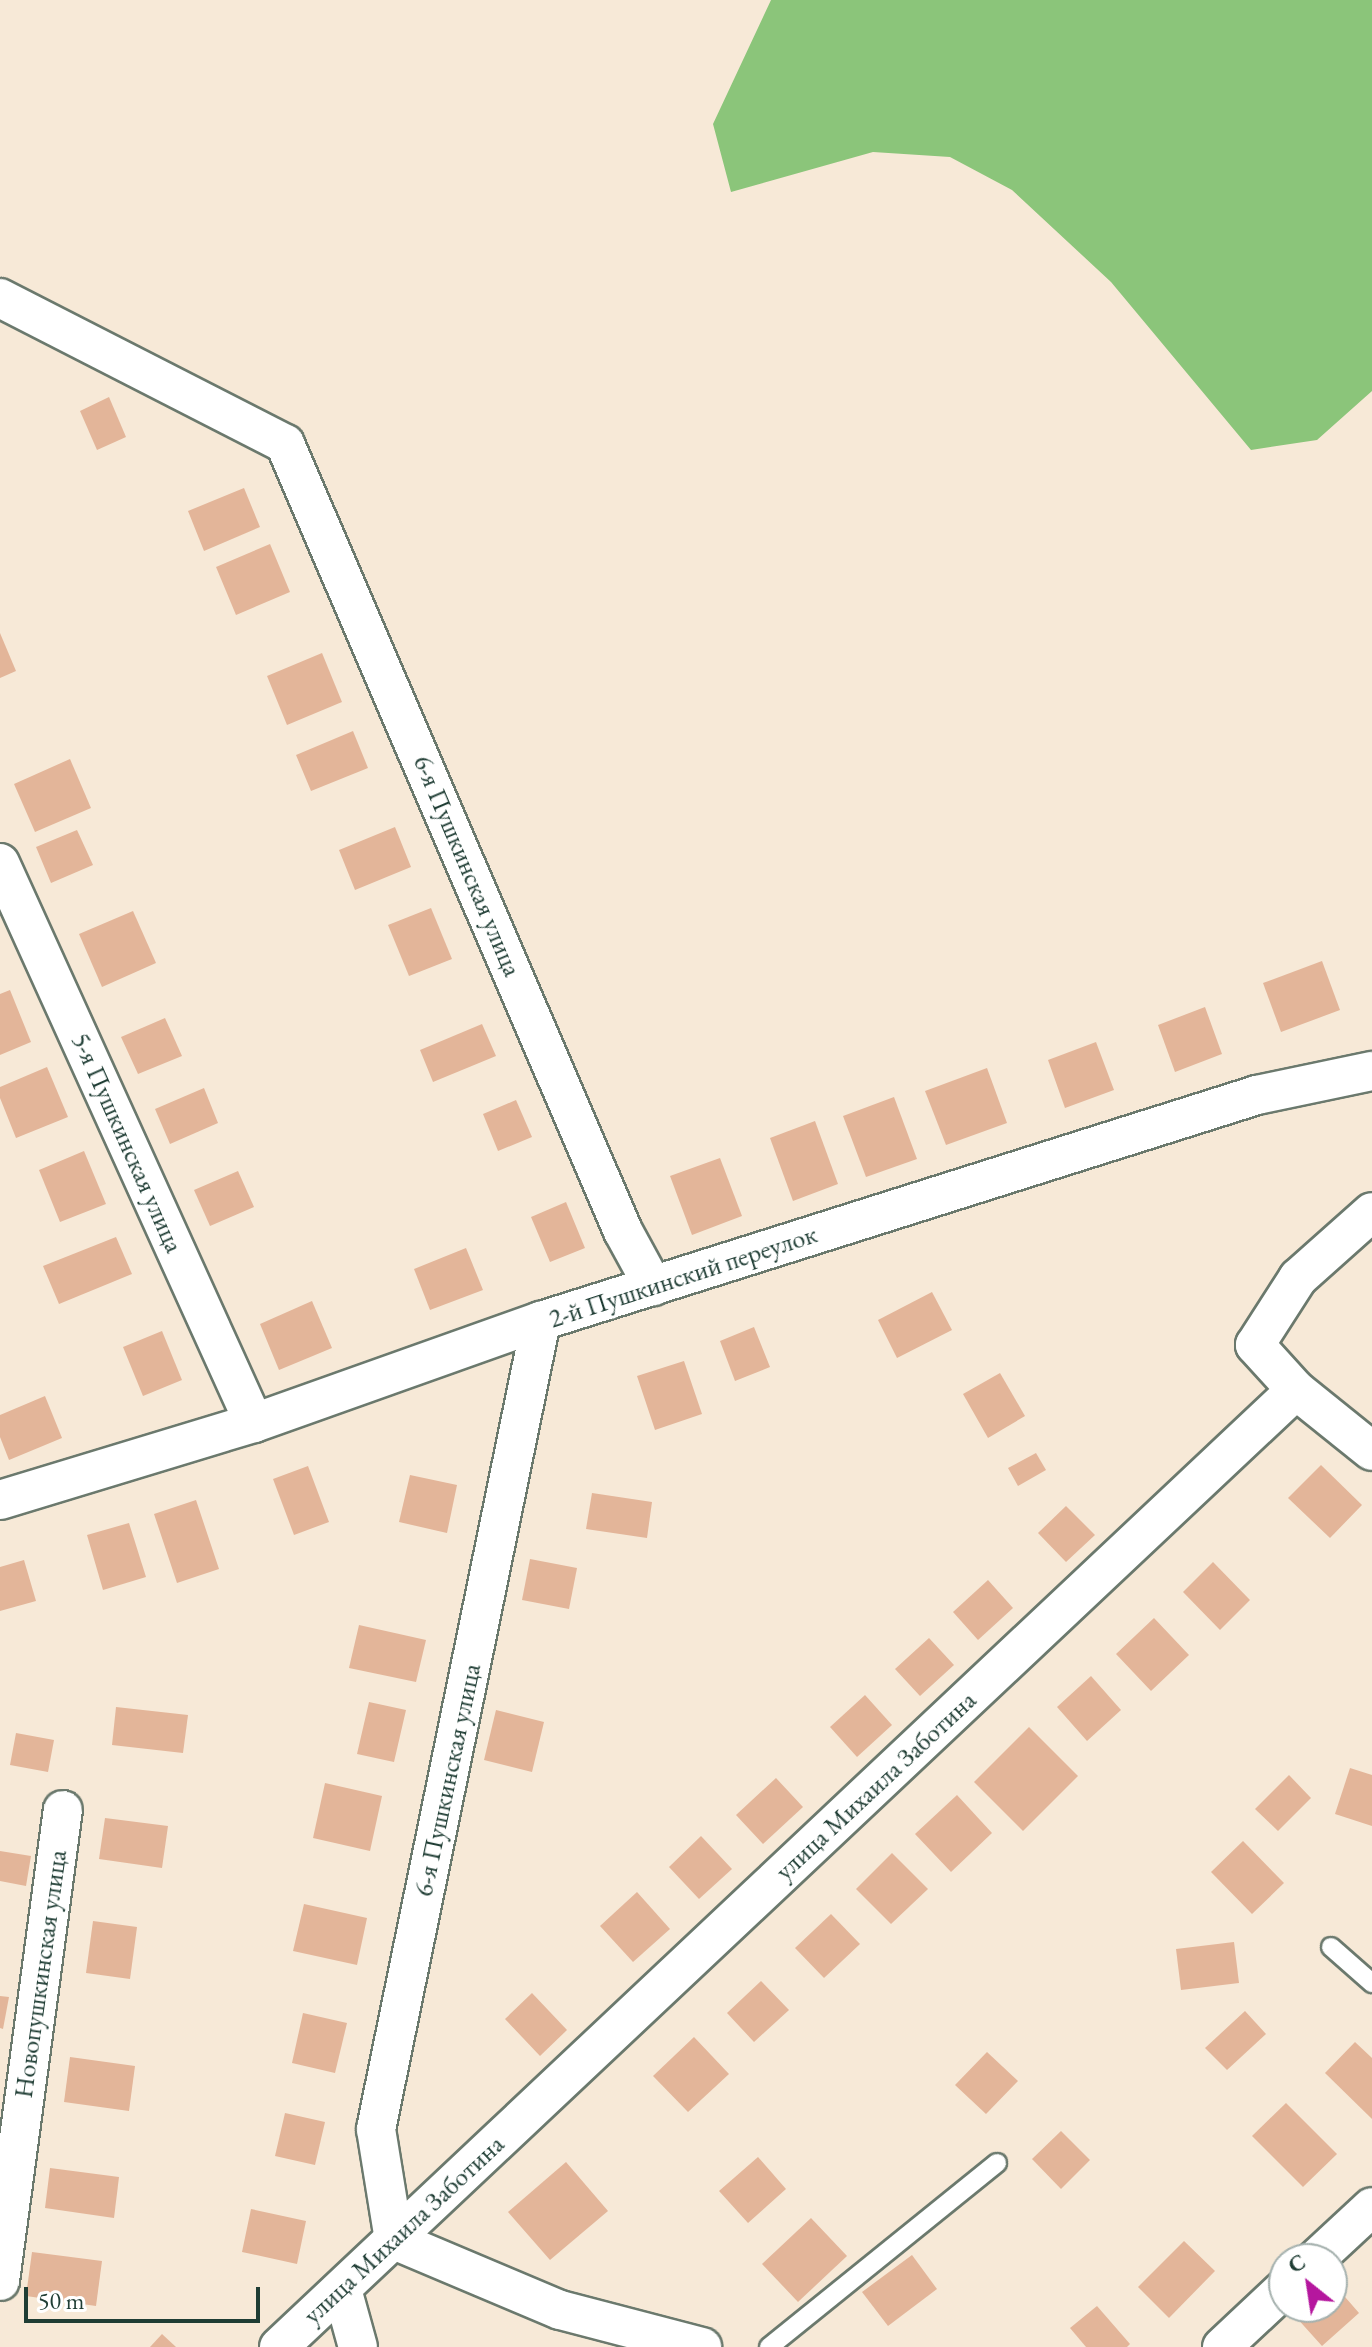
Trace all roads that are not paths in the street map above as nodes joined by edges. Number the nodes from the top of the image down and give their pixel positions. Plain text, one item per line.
1 (0, 298) edge
2 (0, 863) edge
3 (1372, 1071) edge
4 (1372, 1212) edge
5 (653, 1286) junction
6 (541, 1321) junction
7 (1296, 1390) junction
8 (254, 1423) junction
9 (1372, 1451) edge
10 (0, 1500) edge
11 (63, 1810) dead end
12 (1331, 1947) dead end
13 (1372, 1983) edge
14 (16, 2044) edge
15 (997, 2163) dead end
16 (1372, 2207) edge
17 (394, 2240) junction
18 (1333, 2243) edge
19 (0, 2281) edge
20 (342, 2289) junction
21 (1268, 2304) edge
22 (279, 2347) edge
23 (358, 2347) edge
24 (702, 2347) edge
25 (769, 2347) edge
26 (1222, 2347) edge

1 - 5 street, 6-я Пушкинская улица
2 - 8 street, 5-я Пушкинская улица
3 - 5 street, 2-й Пушкинский переулок
4 - 7 street
5 - 6 street, 2-й Пушкинский переулок
6 - 8 street, 2-й Пушкинский переулок
6 - 17 street, 6-я Пушкинская улица
7 - 9 street
7 - 17 street, улица Михаила Заботина
8 - 10 street, 2-й Пушкинский переулок
11 - 14 street, Новопушкинская улица
12 - 13 lane
14 - 19 street, Новопушкинская улица
15 - 25 lane
16 - 18 street
17 - 20 street, улица Михаила Заботина
17 - 24 street
20 - 22 street, улица Михаила Заботина
20 - 23 street
21 - 26 street

